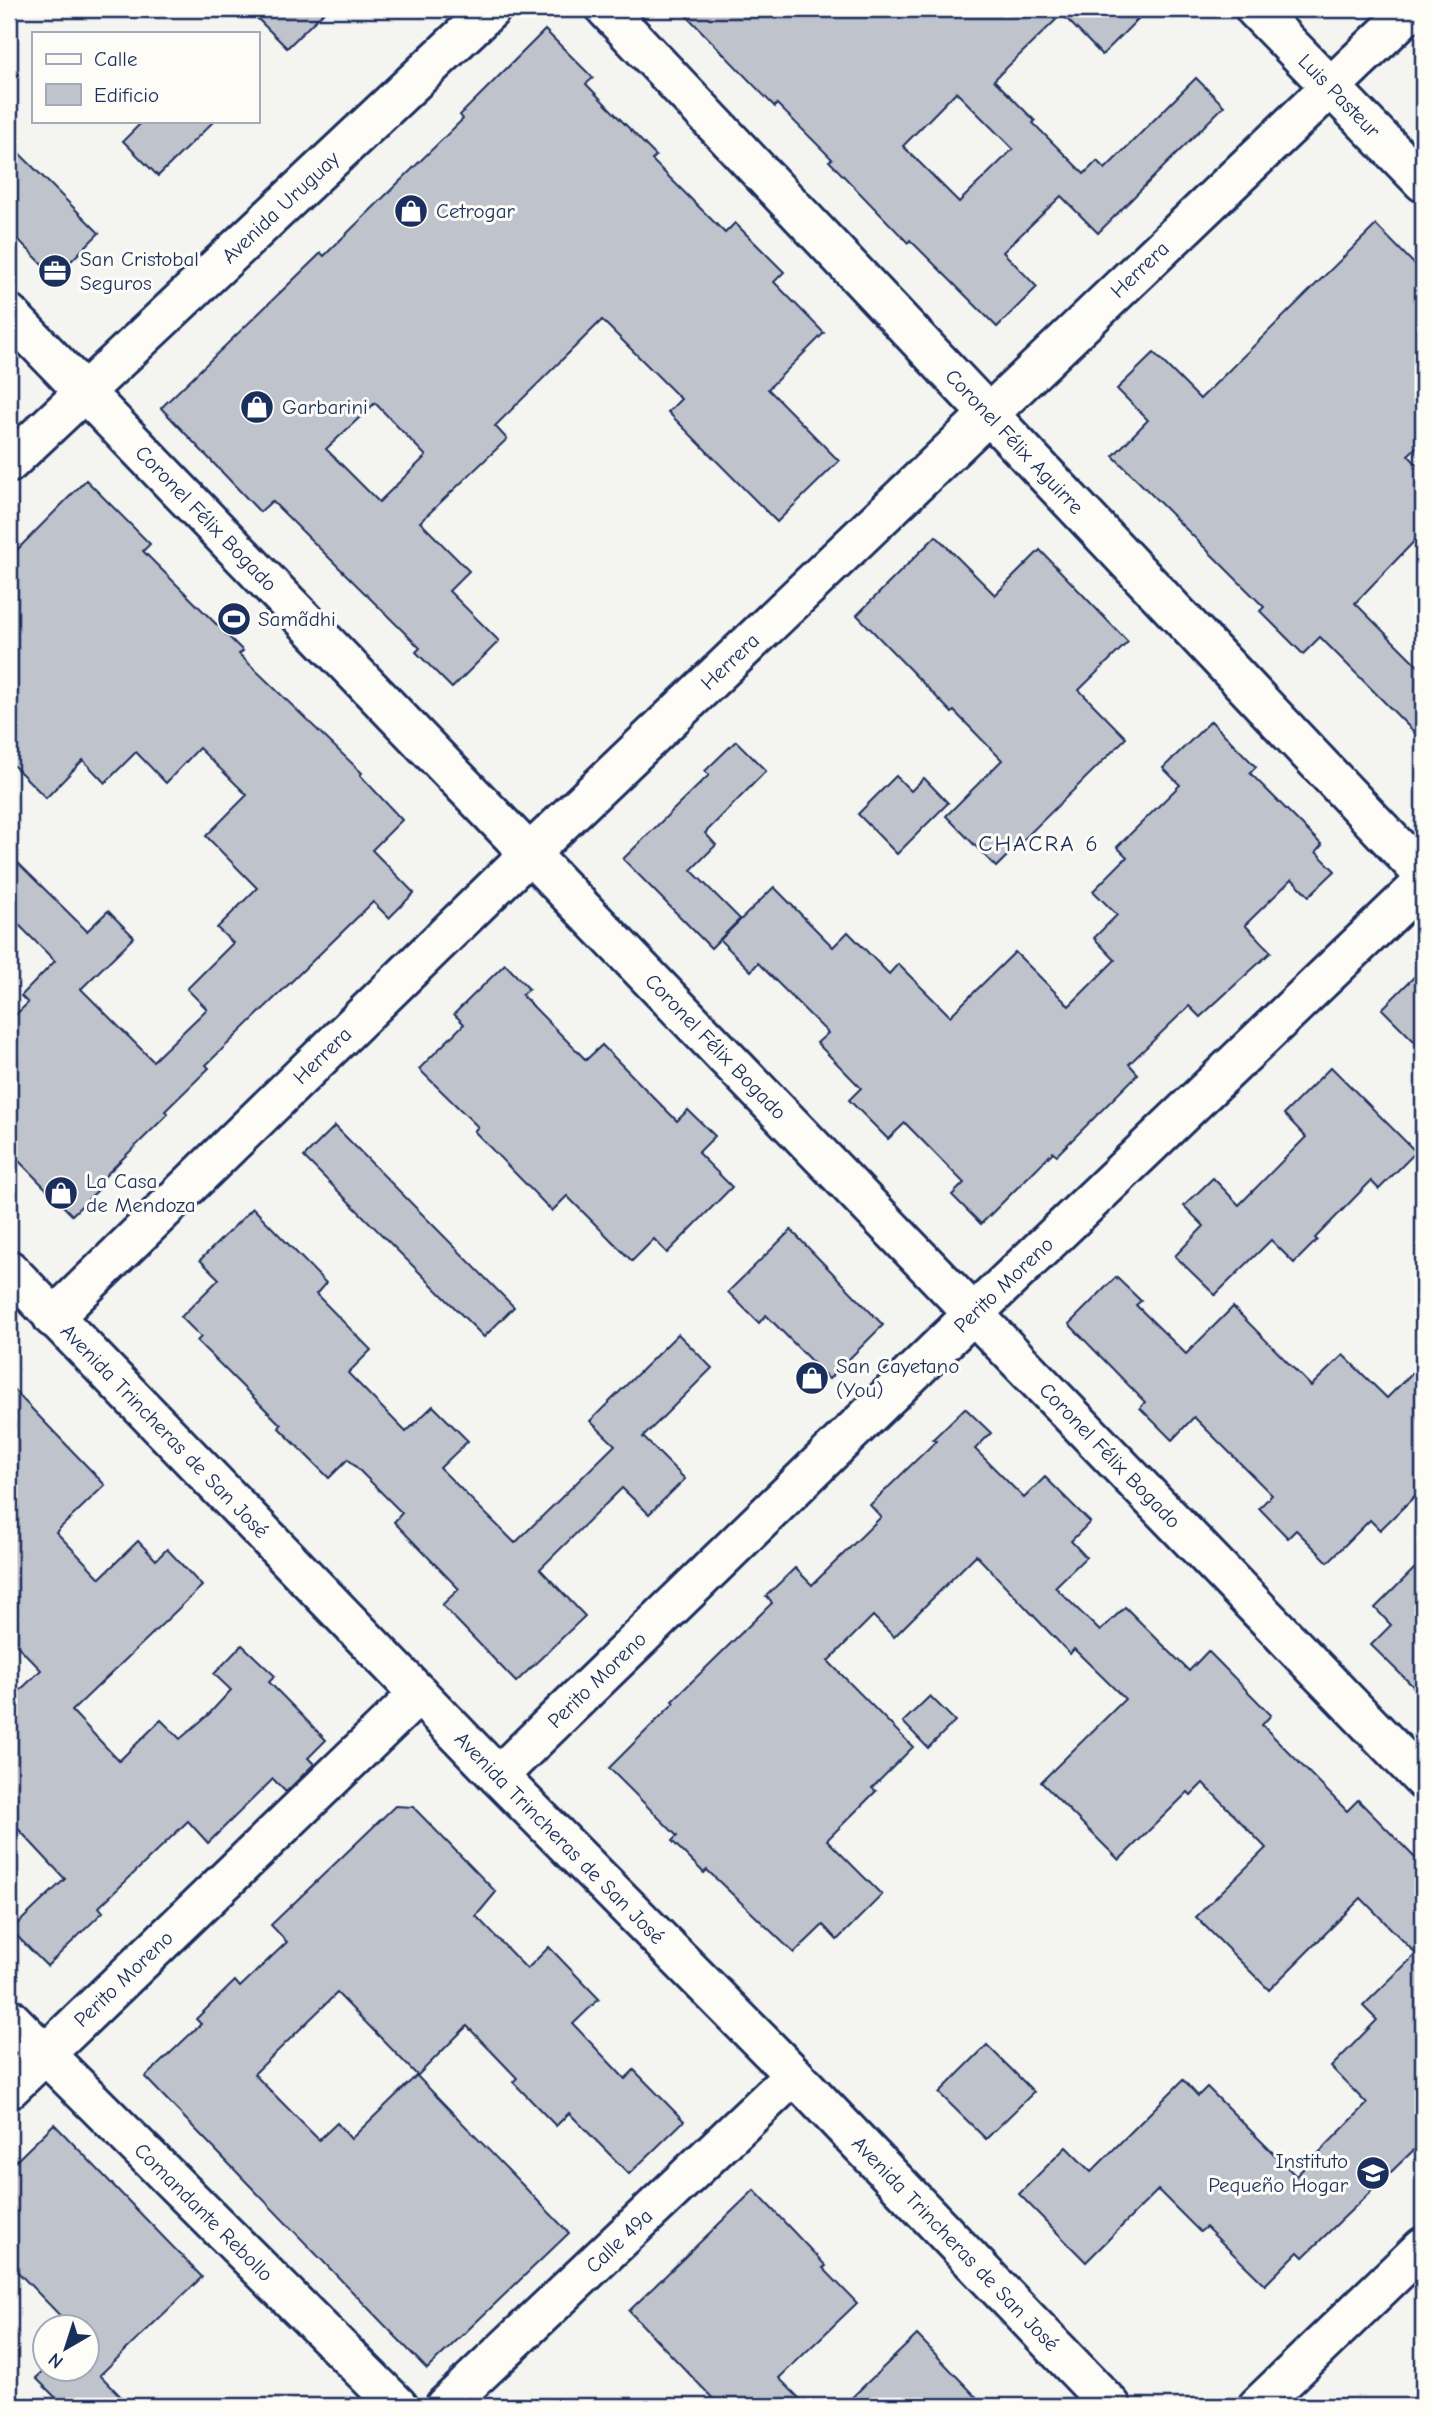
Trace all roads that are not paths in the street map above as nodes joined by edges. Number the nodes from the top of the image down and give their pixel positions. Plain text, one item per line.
1 (491, 9) edge
2 (606, 9) edge
3 (1255, 9) edge
4 (1412, 9) edge
5 (1331, 88) junction
6 (1423, 182) edge
7 (9, 314) edge
8 (84, 391) junction
9 (988, 415) junction
10 (9, 463) edge
11 (530, 853) junction
12 (1423, 874) edge
13 (1423, 883) edge
14 (9, 1270) edge
15 (973, 1314) junction
16 (53, 1318) junction
17 (419, 1694) junction
18 (498, 1776) junction
19 (1423, 1780) edge
20 (9, 2018) edge
21 (43, 2054) junction
22 (794, 2074) junction
23 (9, 2089) edge
24 (1423, 2246) edge
25 (398, 2406) edge
26 (444, 2406) edge
27 (1111, 2406) edge
28 (1258, 2406) edge

1 - 8 street, Avenida Uruguay
2 - 9 street, Coronel Félix Aguirre
3 - 5 street, Luis Pasteur
4 - 5 street, Herrera
5 - 6 street, Luis Pasteur
5 - 9 street, Herrera
7 - 8 street, Coronel Félix Bogado
8 - 10 street, Avenida Uruguay
8 - 11 street, Coronel Félix Bogado
9 - 11 street, Herrera
9 - 12 street, Coronel Félix Aguirre
11 - 15 street, Coronel Félix Bogado
11 - 16 street, Herrera
13 - 15 street, Perito Moreno
14 - 16 street, Avenida Trincheras de San José
15 - 18 street, Perito Moreno
15 - 19 street, Coronel Félix Bogado
16 - 17 street, Avenida Trincheras de San José
17 - 18 street, Avenida Trincheras de San José
17 - 21 street, Perito Moreno
18 - 22 street, Avenida Trincheras de San José
20 - 21 street, Comandante Rebollo
21 - 23 street, Perito Moreno
21 - 25 street, Comandante Rebollo
22 - 26 street, Calle 49a
22 - 27 street, Avenida Trincheras de San José
24 - 28 street

